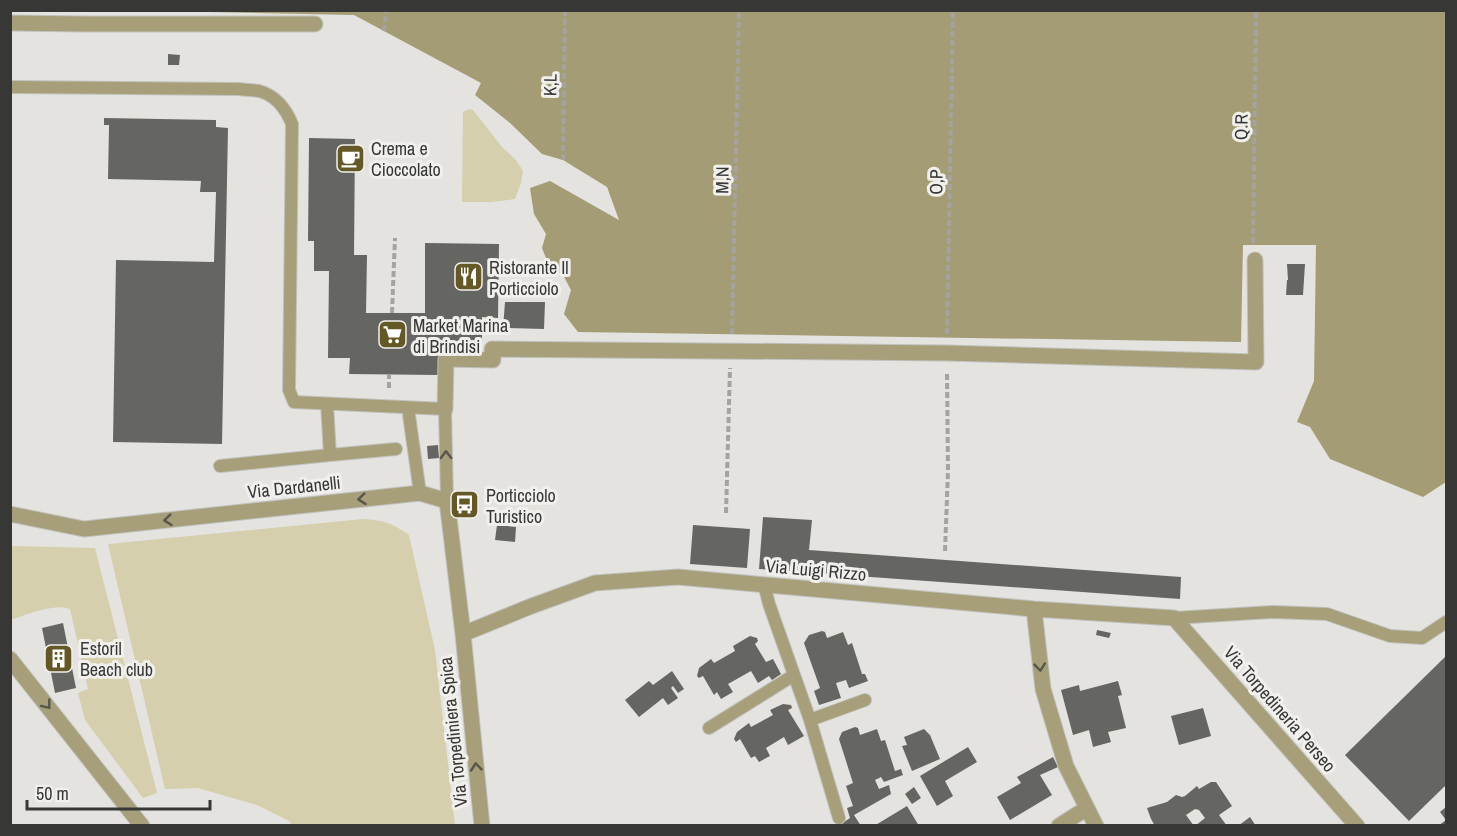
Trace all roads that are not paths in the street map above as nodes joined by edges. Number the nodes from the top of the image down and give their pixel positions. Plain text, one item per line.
1 (10, 22) edge
2 (315, 24) dead end
3 (10, 87) edge
4 (1255, 260) dead end
5 (327, 404) junction
6 (408, 408) junction
7 (445, 409) junction
8 (396, 449) dead end
9 (330, 455) junction
10 (220, 466) dead end
11 (420, 493) junction
12 (447, 501) junction
13 (10, 514) edge
14 (764, 584) junction
15 (1034, 609) junction
16 (1174, 618) junction
17 (1446, 622) edge
18 (463, 634) junction
19 (10, 659) edge
20 (794, 675) junction
21 (865, 700) dead end
22 (810, 720) junction
23 (709, 728) dead end
24 (1087, 808) junction
25 (839, 818) dead end
26 (142, 825) edge
27 (482, 825) edge
28 (1059, 825) edge
29 (1096, 825) edge
30 (1357, 825) edge

1 - 2 street
3 - 5 lane
4 - 7 street
5 - 6 lane
5 - 9 lane
6 - 7 lane
6 - 11 lane
12 -> 7 lane
8 - 9 lane
9 - 10 lane
11 - 12 street, Via Dardanelli
11 -> 13 street, Via Dardanelli
12 - 18 street
14 - 15 street, Via Luigi Rizzo
14 - 18 street, Via Luigi Rizzo
14 - 20 lane
15 - 16 street, Via Luigi Rizzo
15 -> 24 street
16 - 17 lane
16 - 30 street, Via Torpedineria Perseo
27 -> 18 street, Via Torpediniera Spica
19 -> 26 street
20 - 22 lane
20 - 23 lane
21 - 22 lane
22 - 25 lane
24 - 28 street
24 - 29 street

